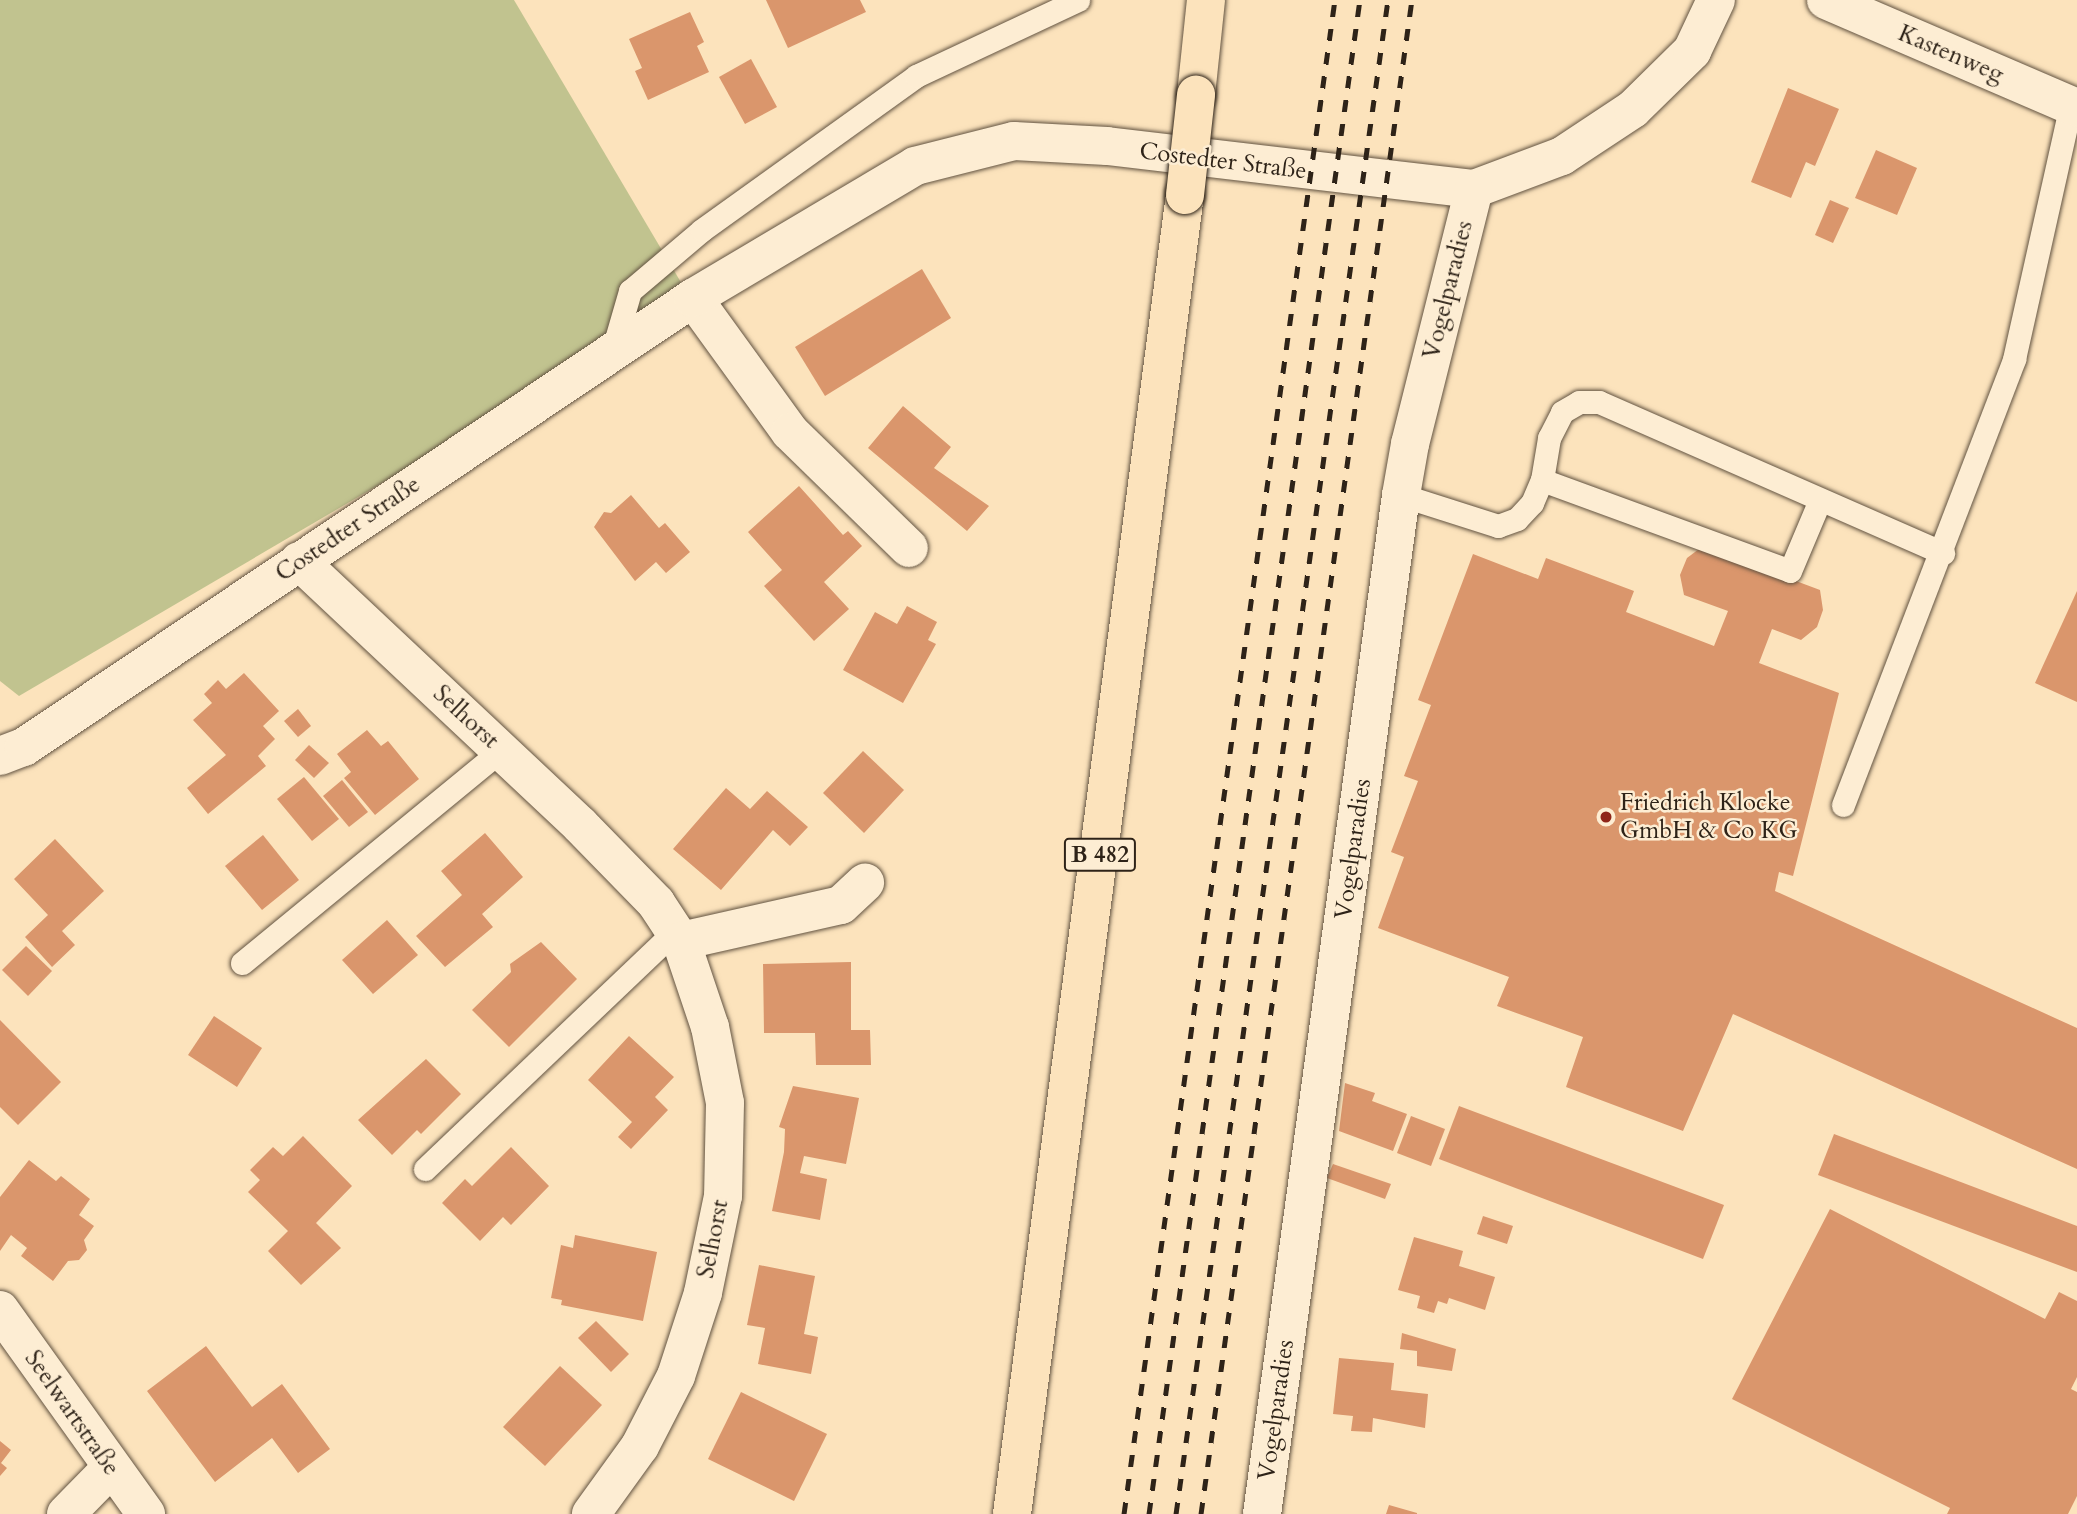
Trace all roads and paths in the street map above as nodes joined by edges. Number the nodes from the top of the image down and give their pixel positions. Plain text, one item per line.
1 (1079, 0) edge
2 (1206, 0) edge
3 (1716, 0) edge
4 (1826, 0) edge
5 (2074, 107) edge
6 (1475, 189) junction
7 (693, 298) junction
8 (612, 353) junction
9 (1542, 480) junction
10 (1401, 495) junction
11 (1820, 500) junction
12 (909, 548) dead end
13 (1943, 553) junction
14 (299, 561) junction
15 (501, 750) junction
16 (0, 756) edge
17 (1843, 805) dead end
18 (866, 883) dead end
19 (678, 936) junction
20 (242, 963) dead end
21 (425, 1169) dead end
22 (0, 1310) edge
23 (110, 1469) junction
24 (66, 1514) edge
25 (146, 1514) edge
26 (590, 1514) edge
27 (1012, 1514) edge
28 (1262, 1514) edge

1 - 8 lane
2 - 27 main road, B 482, bridge
3 - 6 street, Costedter Straße
4 - 5 street, Kastenweg
5 - 13 lane
6 - 7 street, Costedter Straße
6 - 10 street, Vogelparadies
7 - 8 street, Costedter Straße
7 - 12 street
8 - 14 street, Costedter Straße
9 - 10 lane
9 - 11 lane
9 - 11 lane
10 - 28 street, Vogelparadies
11 - 13 lane
13 - 17 lane
14 - 15 street, Selhorst
14 - 16 street, Costedter Straße
15 - 19 street, Selhorst
15 - 20 lane
18 - 19 street
19 - 21 lane
19 - 26 street, Selhorst
22 - 23 street, Seelwartstraße
23 - 24 street
23 - 25 street, Seelwartstraße

